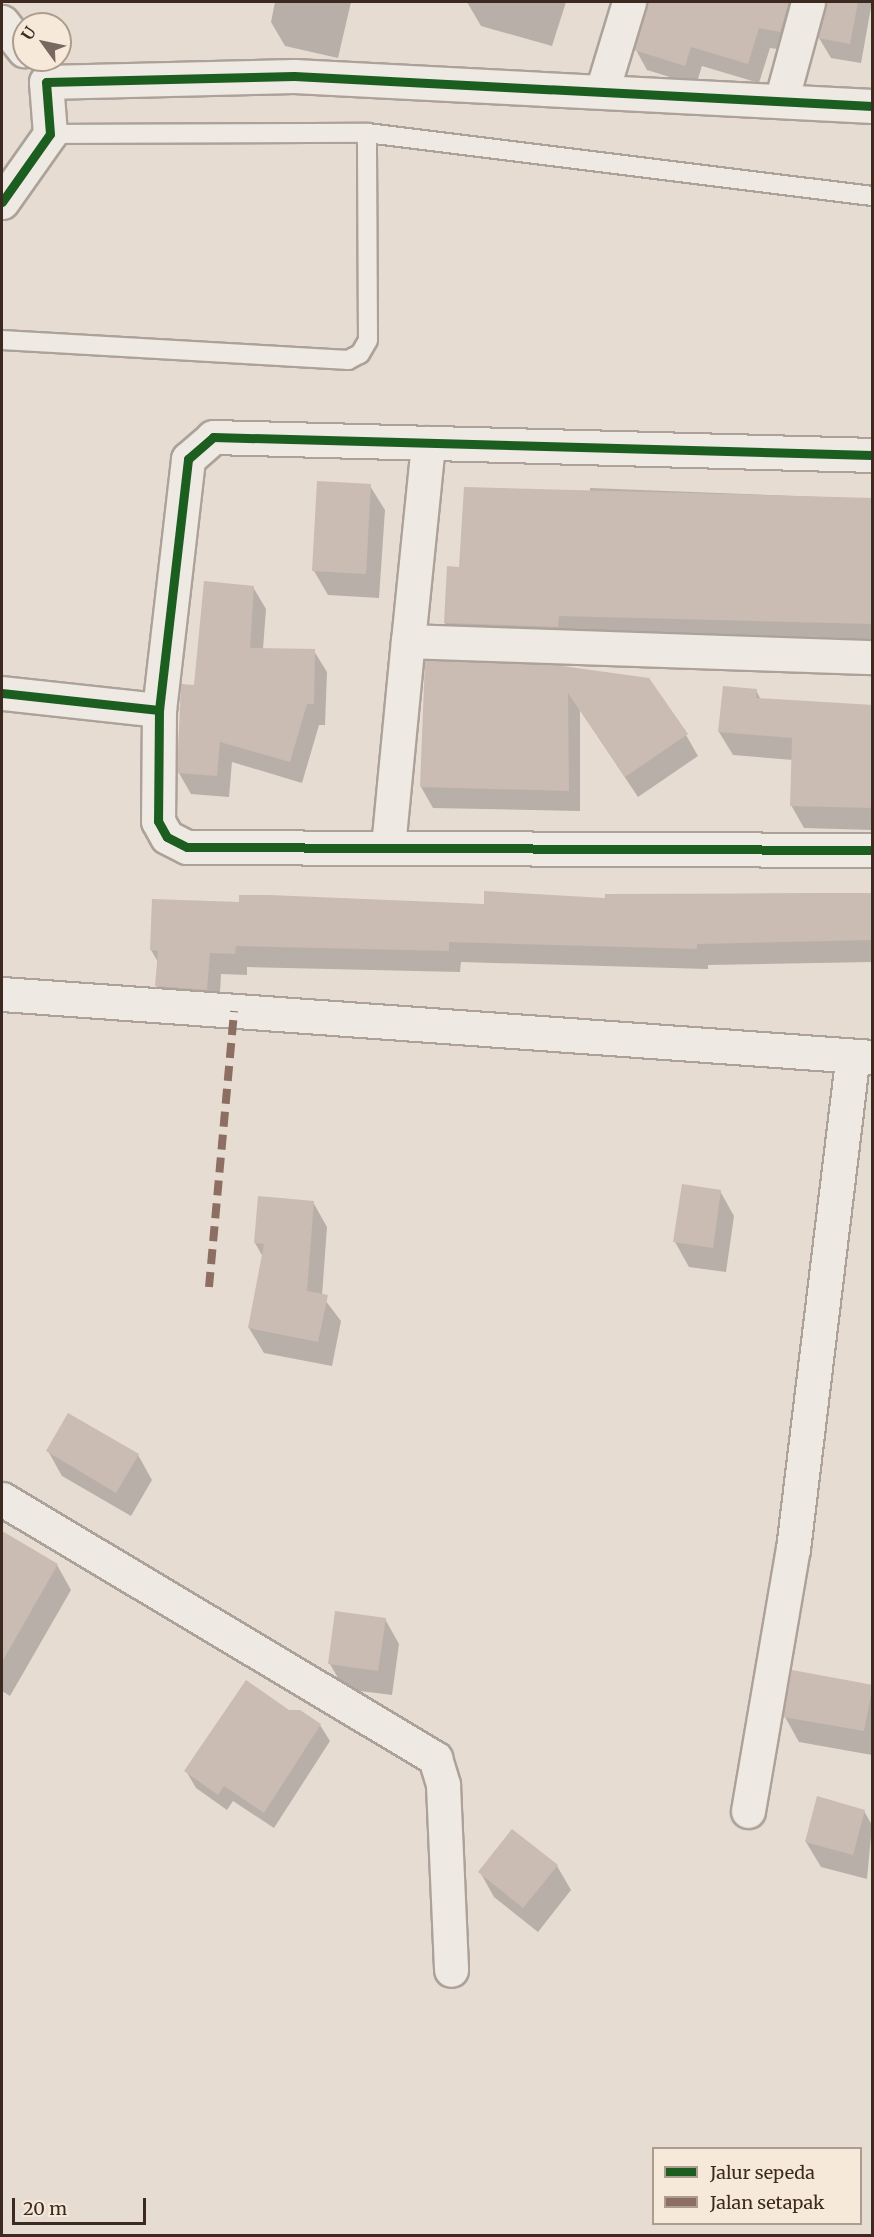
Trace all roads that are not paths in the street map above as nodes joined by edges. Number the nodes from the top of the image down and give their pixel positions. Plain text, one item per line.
1 (629, 2) edge
2 (808, 2) edge
3 (72, 56) edge
4 (31, 72) edge
5 (602, 91) junction
6 (782, 98) junction
7 (873, 106) edge
8 (50, 134) junction
9 (368, 134) junction
10 (873, 196) edge
11 (2, 202) edge
12 (2, 340) edge
13 (428, 443) junction
14 (873, 455) edge
15 (408, 641) junction
16 (873, 657) edge
17 (2, 693) edge
18 (159, 710) junction
19 (388, 848) junction
20 (873, 850) edge
21 (2, 994) edge
22 (863, 1056) edge
23 (2, 1499) edge
24 (748, 1811) dead end
25 (452, 1970) dead end

1 - 5 street
2 - 6 street
3 - 5 street
4 - 8 street
5 - 6 street
6 - 7 street
8 - 9 lane
8 - 11 street
9 - 10 lane
9 - 12 lane
13 - 14 street
13 - 15 street
13 - 18 street
15 - 16 street
15 - 19 street
17 - 18 street
18 - 19 street
19 - 20 street
21 - 22 street
22 - 24 street
23 - 25 street

